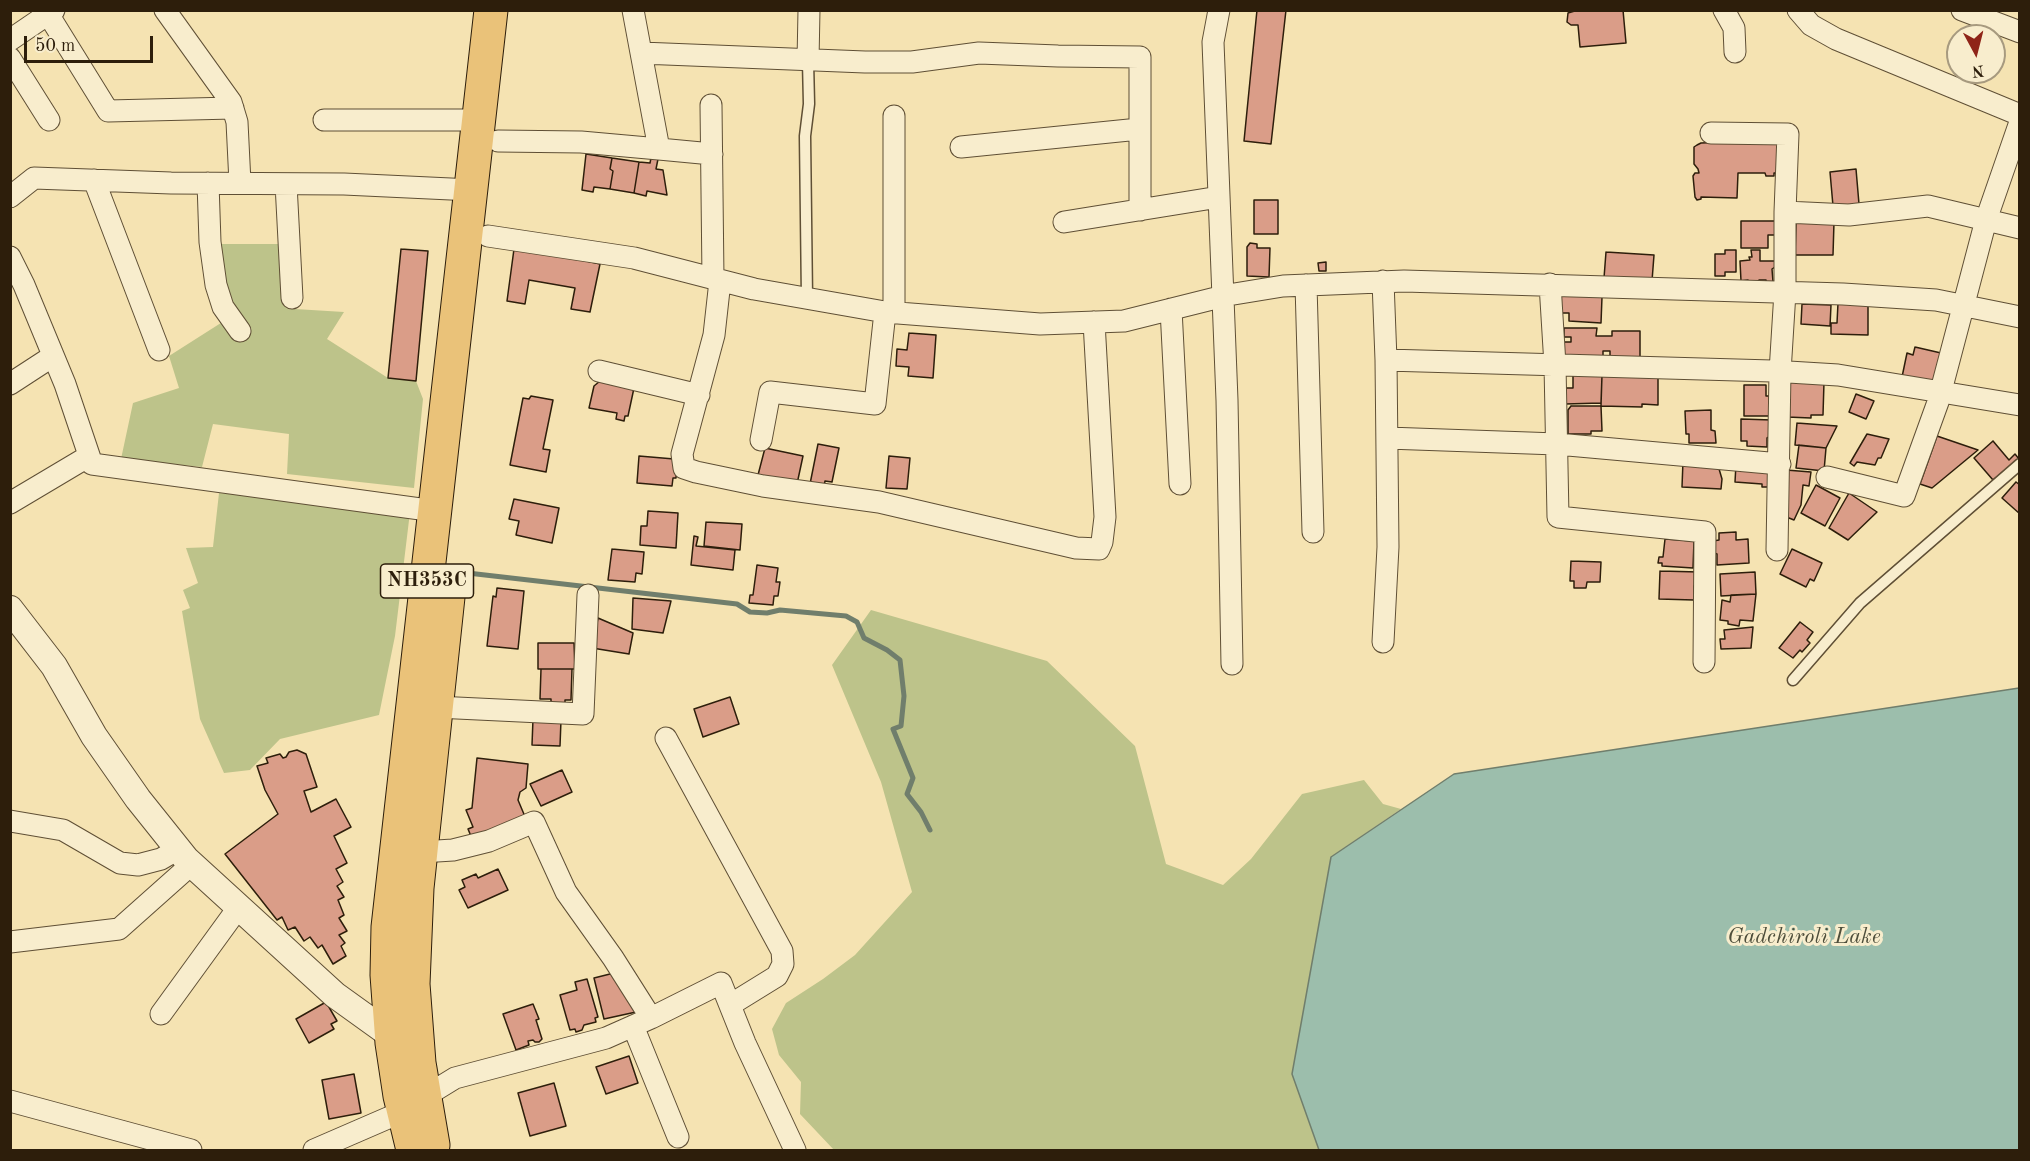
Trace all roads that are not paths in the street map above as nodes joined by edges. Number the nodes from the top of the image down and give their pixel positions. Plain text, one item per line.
1 (165, 10) edge
2 (491, 10) edge
3 (513, 10) edge
4 (633, 10) edge
5 (809, 10) edge
6 (1219, 10) edge
7 (1724, 10) edge
8 (1798, 10) edge
9 (1962, 10) edge
10 (51, 12) edge
11 (2019, 32) edge
12 (10, 40) edge
13 (1734, 52) dead end
14 (641, 53) junction
15 (10, 58) edge
16 (808, 60) junction
17 (711, 105) dead end
18 (233, 108) junction
19 (2019, 115) edge
20 (894, 116) dead end
21 (49, 120) dead end
22 (324, 120) dead end
23 (2019, 122) edge
24 (1139, 129) junction
25 (489, 130) junction
26 (1711, 134) dead end
27 (961, 147) dead end
28 (659, 149) junction
29 (712, 154) junction
30 (94, 180) junction
31 (208, 183) junction
32 (240, 183) junction
33 (286, 184) junction
34 (472, 190) junction
35 (10, 197) edge
36 (1219, 197) junction
37 (1140, 210) junction
38 (1785, 212) junction
39 (1986, 220) junction
40 (1064, 222) dead end
41 (2019, 228) edge
42 (488, 236) junction
43 (10, 257) edge
44 (716, 280) junction
45 (1383, 281) junction
46 (1550, 284) junction
47 (1306, 285) junction
48 (18, 290) edge
49 (1785, 292) junction
50 (1222, 296) junction
51 (292, 298) dead end
52 (807, 298) junction
53 (1964, 306) junction
54 (1171, 309) junction
55 (890, 312) junction
56 (2019, 317) edge
57 (1094, 322) junction
58 (240, 331) dead end
59 (159, 350) dead end
60 (54, 356) junction
61 (1386, 360) junction
62 (1555, 365) junction
63 (599, 371) dead end
64 (1780, 372) junction
65 (10, 384) edge
66 (1941, 392) junction
67 (699, 395) junction
68 (2019, 405) edge
69 (1387, 438) junction
70 (761, 441) dead end
71 (1557, 444) junction
72 (89, 456) junction
73 (1780, 464) junction
74 (2019, 464) edge
75 (1827, 477) dead end
76 (1180, 484) dead end
77 (10, 503) edge
78 (435, 511) junction
79 (1313, 532) dead end
80 (1777, 550) dead end
81 (588, 595) dead end
82 (10, 609) edge
83 (1383, 642) dead end
84 (1704, 662) dead end
85 (1232, 664) dead end
86 (1793, 680) dead end
87 (436, 707) junction
88 (666, 738) dead end
89 (10, 821) edge
90 (421, 852) junction
91 (185, 857) junction
92 (238, 908) junction
93 (10, 942) edge
94 (730, 1005) junction
95 (161, 1014) dead end
96 (642, 1022) junction
97 (392, 1036) junction
98 (10, 1101) edge
99 (414, 1104) junction
100 (678, 1137) dead end
101 (192, 1150) edge
102 (314, 1150) edge
103 (413, 1150) edge
104 (435, 1150) edge
105 (795, 1150) edge

1 - 18 street
2 - 25 highway, NH353C
3 - 25 highway, NH353C
4 - 14 street
5 - 16 street
6 - 36 street
7 - 13 street
8 - 19 street
9 - 11 street
10 - 12 street
10 - 18 street
14 - 16 street
14 - 28 street
15 - 21 street
16 - 24 street
16 - 52 lane
17 - 29 street
18 - 32 street
20 - 55 street
22 - 25 street
23 - 39 street
24 - 27 street
24 - 37 street
25 - 28 street
25 - 34 highway, NH353C
25 - 42 highway, NH353C
26 - 38 street
28 - 29 street
29 - 44 street
30 - 31 street
30 - 35 street
30 - 59 street
31 - 32 street
31 - 58 street
32 - 33 street
33 - 34 street
33 - 51 street
34 - 78 highway, NH353C
36 - 37 street
36 - 50 street
37 - 40 street
38 - 39 street
38 - 49 street
39 - 41 street
39 - 53 street
42 - 44 street
42 - 87 highway, NH353C
43 - 48 street
44 - 52 street
44 - 67 street
45 - 46 street
45 - 47 street
45 - 61 street
46 - 49 street
46 - 62 street
47 - 50 street
47 - 79 street
48 - 60 street
49 - 53 street
49 - 64 street
50 - 54 street
50 - 85 street
52 - 55 street
53 - 56 street
53 - 66 street
54 - 57 street
54 - 76 street
55 - 57 street
55 - 70 street
57 - 67 street
60 - 65 street
60 - 72 street
61 - 62 street
61 - 69 street
62 - 64 street
62 - 71 street
63 - 67 street
64 - 66 street
64 - 73 street
66 - 68 street
66 - 75 street
69 - 71 street
69 - 83 street
71 - 73 street
71 - 84 street
72 - 77 street
72 - 78 street
73 - 80 street
74 - 86 lane
78 - 97 highway, NH353C
81 - 87 street
82 - 91 street
87 - 90 highway, NH353C
88 - 94 street
89 - 91 street
90 - 96 street
90 - 99 highway, NH353C
91 - 92 street
91 - 93 street
92 - 95 street
92 - 97 street
94 - 96 street
94 - 105 street
96 - 99 street
96 - 100 street
97 - 99 highway, NH353C
98 - 101 street
99 - 102 street
99 - 103 highway, NH353C
99 - 104 highway, NH353C

